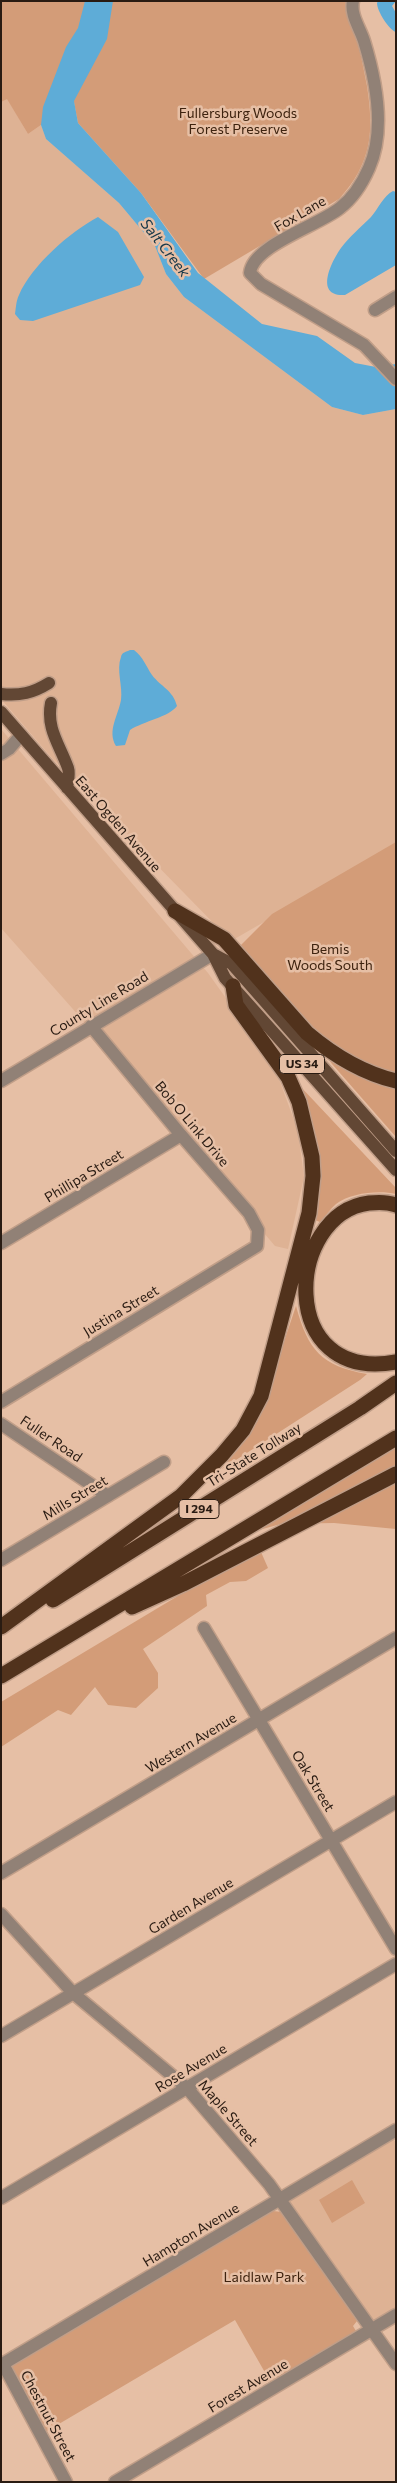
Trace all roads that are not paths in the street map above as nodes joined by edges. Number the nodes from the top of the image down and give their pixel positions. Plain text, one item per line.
1 (353, 1) edge
2 (396, 297) edge
3 (374, 310) dead end
4 (396, 379) edge
5 (49, 683) dead end
6 (1, 694) edge
7 (51, 703) dead end
8 (1, 712) edge
9 (21, 736) junction
10 (1, 754) edge
11 (67, 788) junction
12 (175, 911) junction
13 (213, 954) junction
14 (233, 986) junction
15 (91, 1026) junction
16 (1, 1081) edge
17 (396, 1081) edge
18 (181, 1135) junction
19 (396, 1151) edge
20 (396, 1170) edge
21 (396, 1205) edge
22 (1, 1243) edge
23 (257, 1246) joint
24 (396, 1362) edge
25 (396, 1383) edge
26 (1, 1402) edge
27 (1, 1424) edge
28 (396, 1438) edge
29 (164, 1462) dead end
30 (396, 1474) edge
31 (108, 1496) junction
32 (1, 1560) edge
33 (1, 1627) edge
34 (204, 1628) dead end
35 (76, 1632) junction
36 (1, 1633) edge
37 (396, 1638) edge
38 (1, 1676) edge
39 (259, 1720) junction
40 (396, 1802) edge
41 (331, 1840) junction
42 (1, 1874) edge
43 (1, 1914) edge
44 (396, 1949) edge
45 (396, 1964) edge
46 (73, 1993) junction
47 (1, 2036) edge
48 (187, 2088) junction
49 (396, 2130) edge
50 (1, 2198) edge
51 (280, 2199) junction
52 (396, 2315) edge
53 (371, 2330) junction
54 (396, 2364) edge
55 (2, 2365) edge
56 (66, 2482) edge
57 (115, 2482) edge

1 - 4 street, Fox Lane
2 - 3 street
5 - 6 main road
7 - 11 main road
8 - 9 main road, East Ogden Avenue / US 34
9 - 10 street
9 - 11 main road, East Ogden Avenue / US 34
11 - 12 main road, East Ogden Avenue / US 34
12 - 13 main road, East Ogden Avenue / US 34
12 - 17 highway
13 - 14 main road, East Ogden Avenue / US 34
13 - 15 street, County Line Road
13 - 19 main road, East Ogden Avenue / US 34
14 - 20 main road, East Ogden Avenue / US 34
14 - 33 highway
15 - 16 street, County Line Road
15 - 18 street, Bob O Link Drive
18 - 22 street, Phillipa Street
18 - 23 street, Bob O Link Drive
21 - 24 highway
23 - 26 street, Justina Street
25 - 36 highway, Tri-State Tollway / I 294
27 - 31 street, Fuller Road
28 - 35 highway
29 - 31 street, Mills Street
30 - 35 highway
31 - 32 street, Mills Street
34 - 39 street, Oak Street
35 - 38 highway
37 - 39 street, Western Avenue
39 - 41 street, Oak Street
39 - 42 street, Western Avenue
40 - 41 street, Garden Avenue
41 - 44 street, Oak Street
41 - 46 street, Garden Avenue
43 - 46 street, Maple Street
45 - 48 street, Rose Avenue
46 - 47 street, Garden Avenue
46 - 48 street, Maple Street
48 - 50 street, Rose Avenue
48 - 51 street, Maple Street
49 - 51 street, Hampton Avenue
51 - 53 street, Maple Street
51 - 55 street, Hampton Avenue
52 - 53 street, Forest Avenue
53 - 54 street, Maple Street
53 - 57 street, Forest Avenue
55 - 56 street, Chestnut Street

